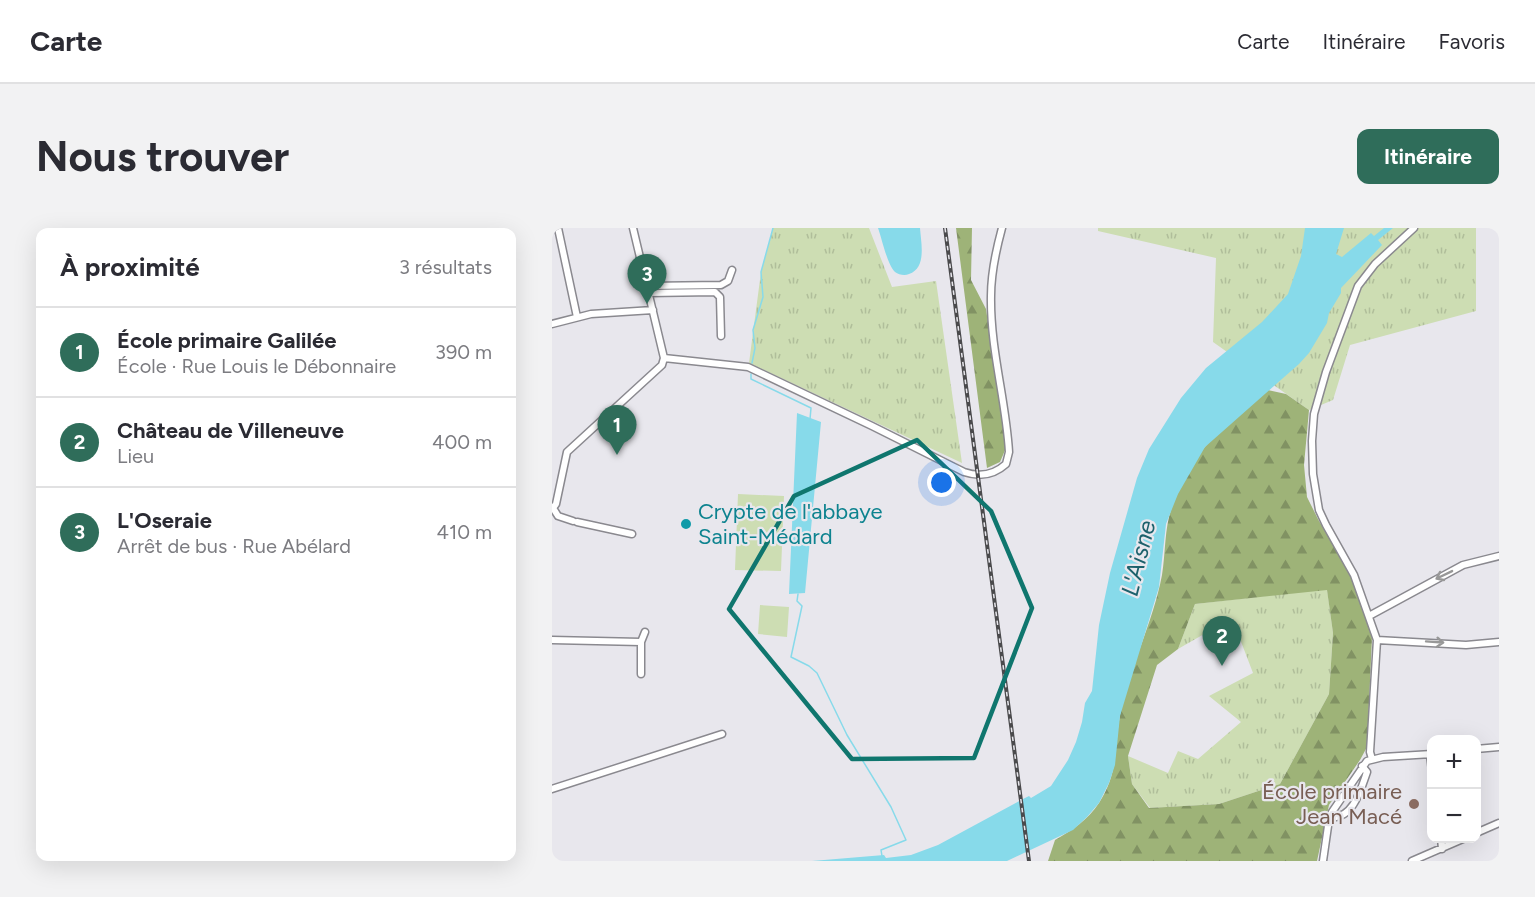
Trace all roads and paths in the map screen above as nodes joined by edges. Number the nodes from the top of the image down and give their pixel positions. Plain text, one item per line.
1 (558, 228) edge
2 (633, 228) edge
3 (1002, 228) edge
4 (1414, 228) edge
5 (732, 270) dead end
6 (648, 289) junction
7 (652, 310) junction
8 (578, 317) junction
9 (552, 324) edge
10 (721, 336) dead end
11 (664, 358) junction
12 (552, 508) edge
13 (632, 534) dead end
14 (1499, 556) edge
15 (1369, 616) junction
16 (645, 632) dead end
17 (552, 640) edge
18 (1377, 640) junction
19 (641, 642) junction
20 (1499, 642) edge
21 (641, 674) dead end
22 (722, 734) dead end
23 (1499, 747) edge
24 (1481, 749) edge
25 (1427, 754) edge
26 (1372, 759) junction
27 (1364, 767) junction
28 (552, 789) edge
29 (1330, 818) junction
30 (1499, 823) edge
31 (1481, 831) edge
32 (1441, 843) edge
33 (1455, 843) edge
34 (1442, 849) junction
35 (1323, 861) edge
36 (1412, 861) edge

1 - 8 street
2 - 6 street
3 - 11 street
4 - 15 street
5 - 6 street
6 - 7 street
6 - 10 street
7 - 8 street
7 - 11 street
8 - 9 street
11 - 12 street
12 - 13 street
14 -> 15 street
15 - 18 street
16 - 19 street
17 - 19 street
18 -> 20 street
18 - 26 street
19 - 21 street
22 - 28 street
23 - 24 street
25 - 26 street
26 - 27 street
27 - 29 street
27 - 29 street
29 - 35 street
30 - 31 street
32 - 34 street
33 - 34 street
34 - 36 street

